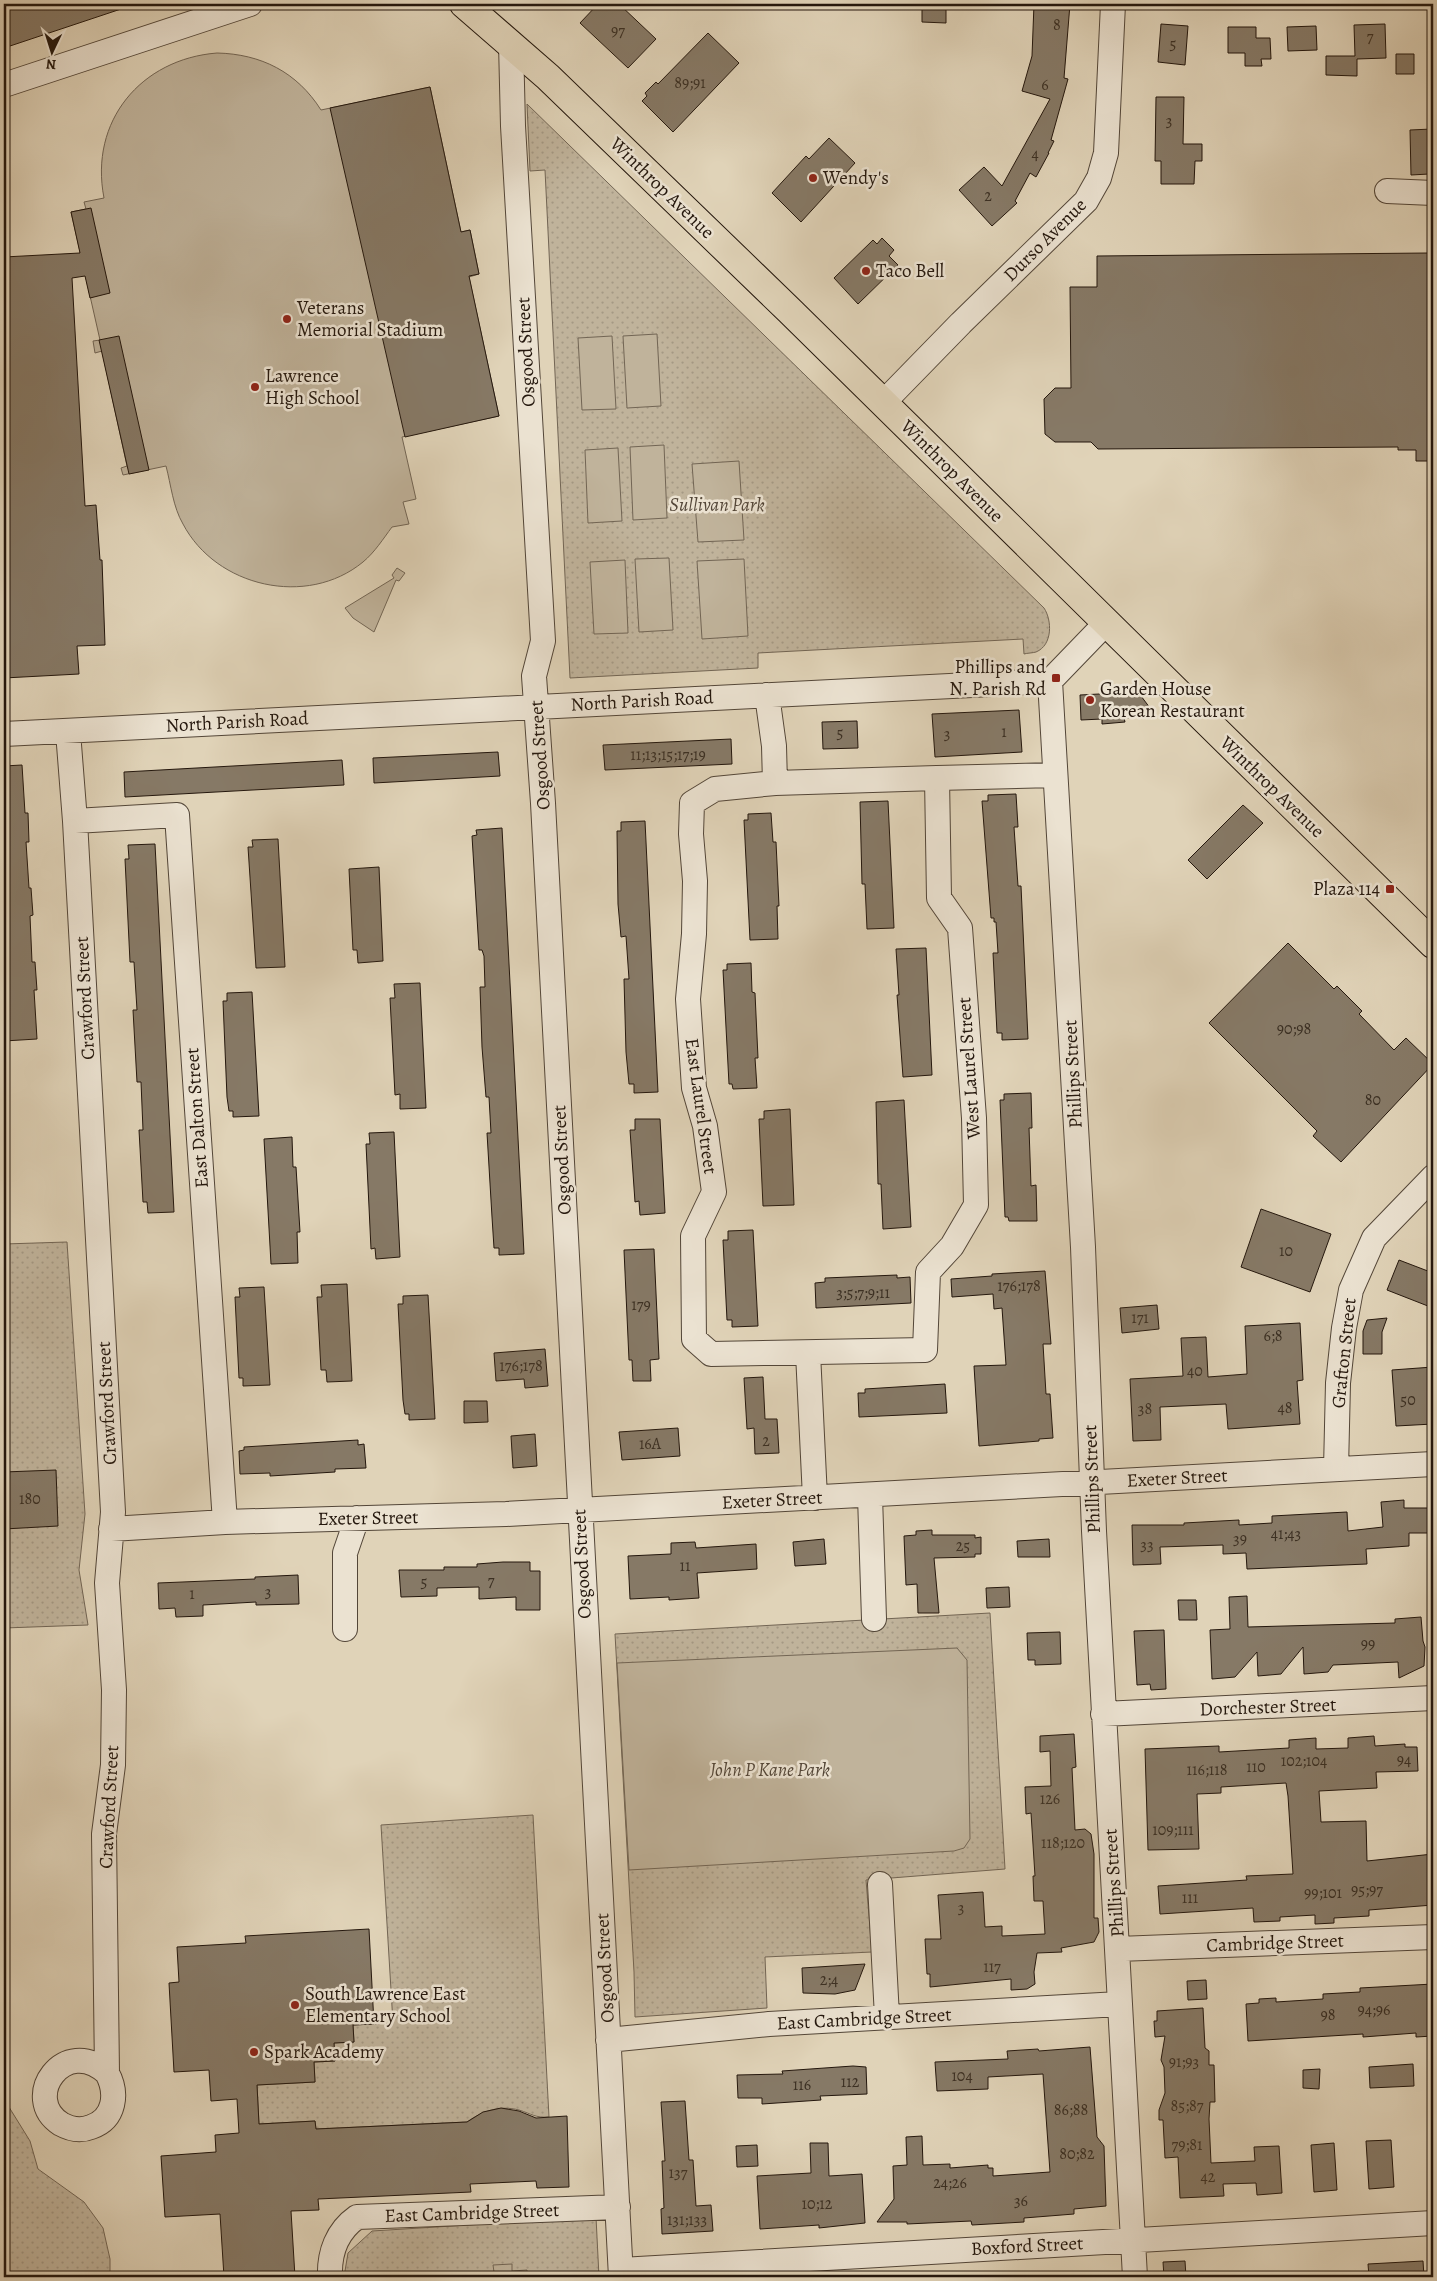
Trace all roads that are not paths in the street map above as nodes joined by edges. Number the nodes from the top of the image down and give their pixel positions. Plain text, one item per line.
1 (250, 4) edge
2 (464, 4) edge
3 (1113, 4) edge
4 (511, 43) junction
5 (4, 85) edge
6 (1387, 191) dead end
7 (1433, 193) edge
8 (883, 402) junction
9 (1106, 623) junction
10 (1050, 681) junction
11 (767, 695) junction
12 (536, 706) junction
13 (68, 732) junction
14 (4, 734) edge
15 (1055, 774) junction
16 (937, 778) junction
17 (775, 783) junction
18 (75, 821) junction
19 (1433, 944) edge
20 (1433, 1176) edge
21 (808, 1352) junction
22 (1433, 1464) edge
23 (1336, 1469) junction
24 (1091, 1482) junction
25 (870, 1496) junction
26 (816, 1498) junction
27 (579, 1510) junction
28 (357, 1518) junction
29 (224, 1522) junction
30 (111, 1529) junction
31 (874, 1619) dead end
32 (345, 1629) dead end
33 (1433, 1698) edge
34 (1103, 1714) junction
35 (880, 1884) dead end
36 (1433, 1937) edge
37 (1118, 1949) junction
38 (1119, 2004) junction
39 (887, 2017) junction
40 (608, 2040) junction
41 (107, 2073) dead end
42 (618, 2207) junction
43 (1433, 2223) edge
44 (1133, 2240) junction
45 (621, 2274) edge
46 (330, 2277) edge
47 (1135, 2277) edge

1 - 5 street
2 - 4 main road, Winthrop Avenue
3 - 8 street, Durso Avenue
4 - 8 main road, Winthrop Avenue
4 - 12 street, Osgood Street
6 - 7 street
8 - 9 main road, Winthrop Avenue
9 - 10 street
9 - 19 main road, Winthrop Avenue
10 - 11 street, North Parish Road
10 - 15 street, Phillips Street
11 - 12 street, North Parish Road
11 - 17 street
12 - 13 street, North Parish Road
12 - 27 street, Osgood Street
13 - 14 street, North Parish Road
13 - 18 street, Crawford Street
15 - 16 street
15 - 24 street, Phillips Street
16 - 17 street
16 - 21 street, West Laurel Street
17 - 21 street, East Laurel Street
18 - 29 street, East Dalton Street
18 - 30 street, Crawford Street
20 - 23 street, Grafton Street
21 - 26 street
22 - 23 street, Exeter Street
23 - 24 street, Exeter Street
24 - 25 street, Exeter Street
24 - 34 street, Phillips Street
25 - 26 street, Exeter Street
25 - 31 street
26 - 27 street, Exeter Street
27 - 28 street, Exeter Street
27 - 40 street, Osgood Street
28 - 29 street, Exeter Street
28 - 32 street
29 - 30 street, Exeter Street
30 - 41 street, Crawford Street
33 - 34 street, Dorchester Street
34 - 37 street, Phillips Street
35 - 39 street
36 - 37 street, Cambridge Street
37 - 38 street, Phillips Street
38 - 39 street, East Cambridge Street
38 - 44 street, Phillips Street
39 - 40 street, East Cambridge Street
40 - 42 street, Osgood Street
42 - 45 street, Osgood Street
42 - 46 street, East Cambridge Street
43 - 44 street, Boxford Street
44 - 45 street, Boxford Street
44 - 47 street, Phillips Street

